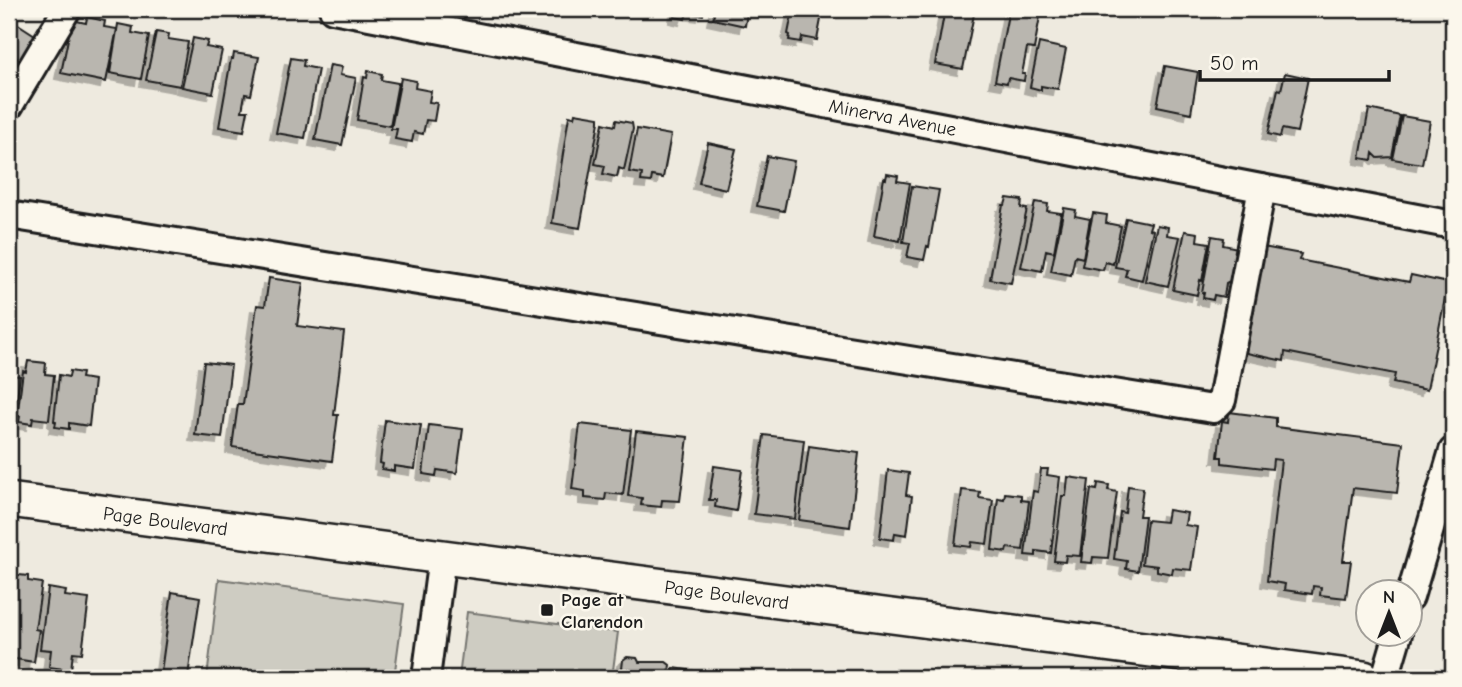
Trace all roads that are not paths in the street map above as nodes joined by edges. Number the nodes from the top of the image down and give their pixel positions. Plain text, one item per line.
1 (67, 9) edge
2 (333, 9) edge
3 (9, 106) edge
4 (1262, 188) junction
5 (9, 215) edge
6 (1453, 225) edge
7 (1453, 453) edge
8 (9, 500) edge
9 (442, 557) junction
10 (1415, 578) edge
11 (1394, 648) edge
12 (426, 678) edge
13 (1364, 678) edge
14 (1385, 678) edge

1 - 3 street
2 - 4 street, Minerva Avenue
4 - 5 street
4 - 6 street, Minerva Avenue
7 - 10 street
8 - 9 main road, Page Boulevard
9 - 12 street
9 - 13 main road, Page Boulevard
11 - 14 street

